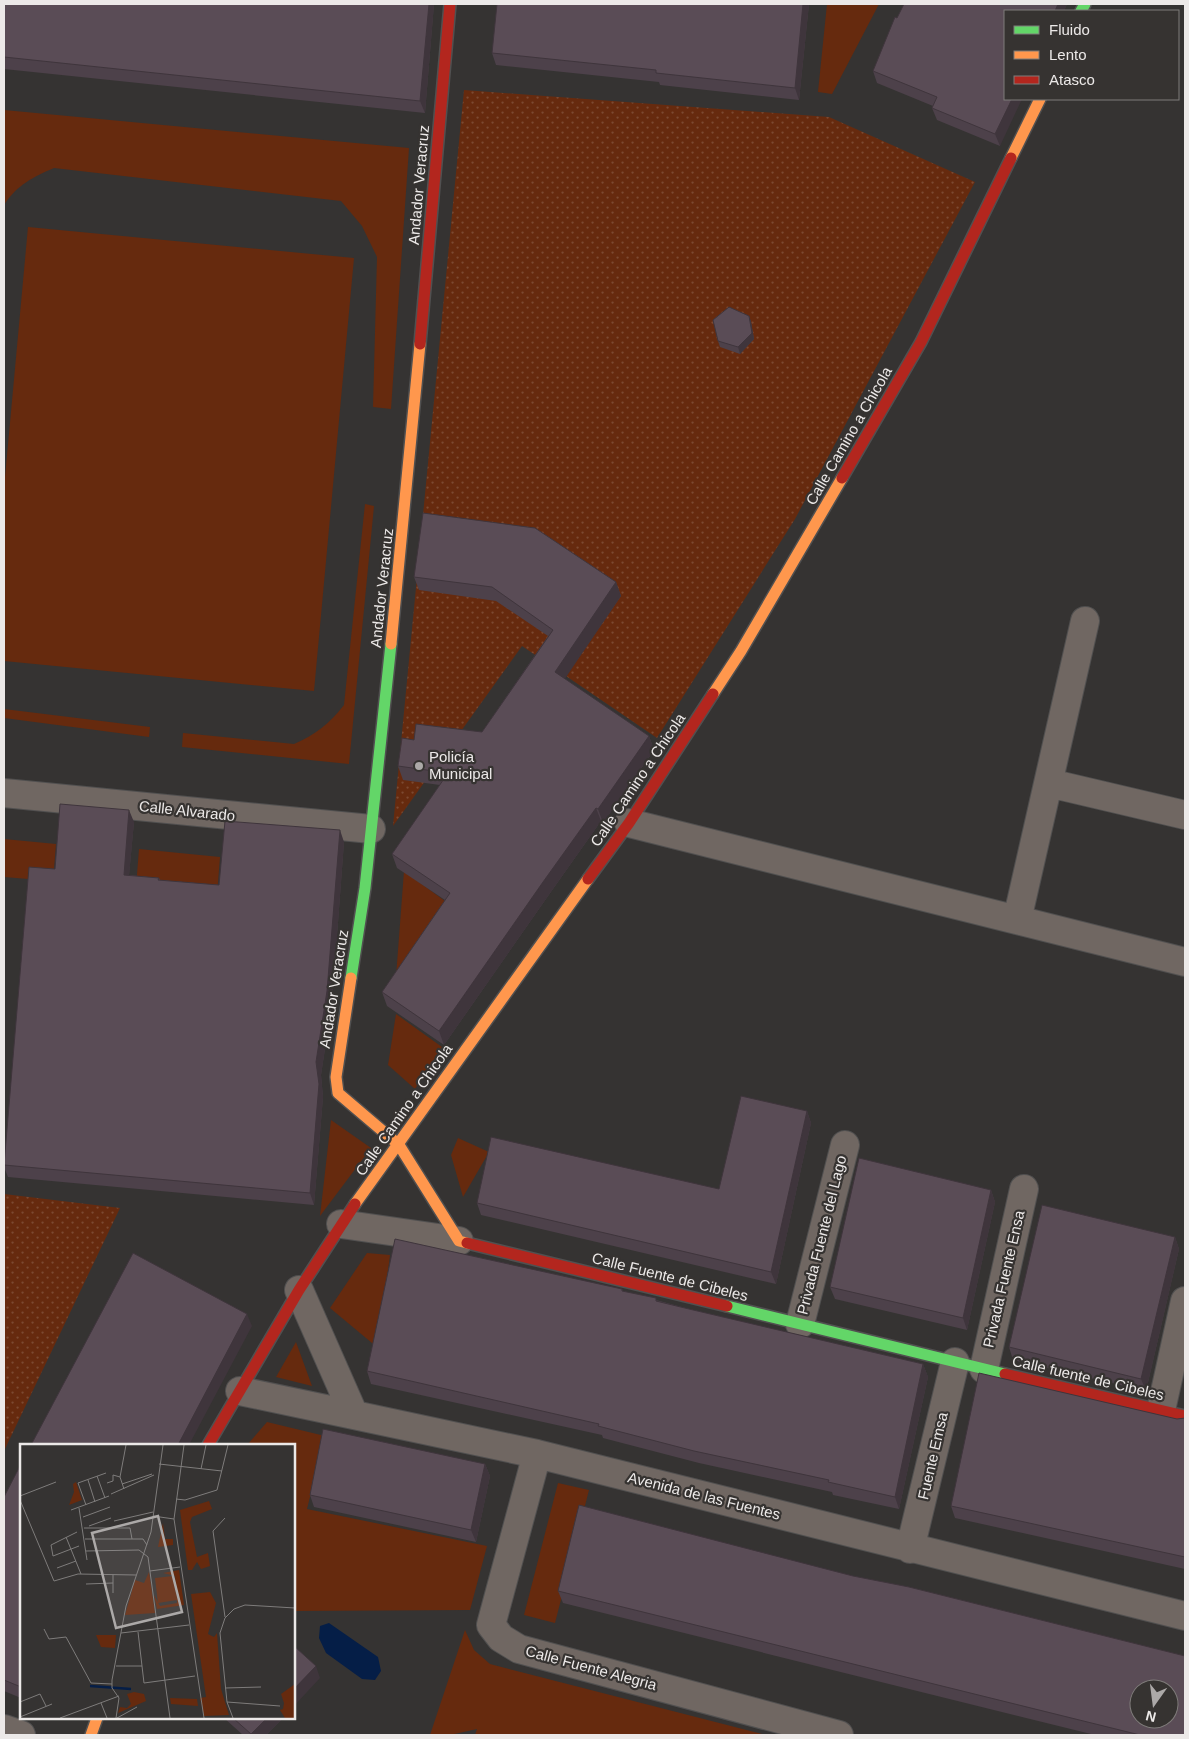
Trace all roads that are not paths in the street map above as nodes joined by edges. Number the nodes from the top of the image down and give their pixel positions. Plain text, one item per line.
1 (450, 4) edge
2 (1040, 100) edge
3 (1085, 621) dead end
4 (1049, 783) junction
5 (4, 793) edge
6 (1185, 815) edge
7 (629, 823) junction
8 (371, 829) junction
9 (1017, 920) junction
10 (1185, 962) edge
11 (399, 1145) junction
12 (845, 1145) dead end
13 (1024, 1189) dead end
14 (341, 1224) junction
15 (458, 1241) junction
16 (299, 1290) junction
17 (1185, 1300) edge
18 (800, 1324) junction
19 (955, 1362) junction
20 (984, 1369) junction
21 (240, 1391) junction
22 (1173, 1413) edge
23 (354, 1415) junction
24 (209, 1444) edge
25 (537, 1454) junction
26 (910, 1549) junction
27 (1185, 1616) edge
28 (97, 1719) edge
29 (4, 1729) edge
30 (21, 1735) edge
31 (91, 1735) edge
32 (840, 1735) edge

1 - 8 street, Andador Veracruz
2 - 7 street, Calle Camino a Chicola
3 - 4 street
4 - 6 street
4 - 9 street
5 - 8 street, Calle Alvarado
7 - 9 street
7 - 11 street, Calle Camino a Chicola
8 - 11 street, Andador Veracruz
9 - 10 street
11 - 14 street, Calle Camino a Chicola
11 - 15 street
12 - 18 street, Privada Fuente del Lago
13 - 20 street, Privada Fuente Ensa
14 - 15 street
14 - 16 street, Calle Camino a Chicola
15 - 18 street, Calle Fuente de Cibeles
16 - 21 street, Calle Camino a Chicola
16 - 23 street
17 - 22 street
18 - 19 street, Calle Fuente de Cibeles
19 - 20 street, Calle Fuente de Cibeles
19 - 26 street, Fuente Emsa
20 - 22 street, Calle fuente de Cibeles
21 - 23 street, Avenida de las Fuentes
21 - 24 street, Calle Camino a Chicola
23 - 25 street, Avenida de las Fuentes
25 - 26 street, Avenida de las Fuentes
25 - 32 street, Calle Fuente Alegria
26 - 27 street, Avenida de las Fuentes
28 - 31 street
29 - 30 street

